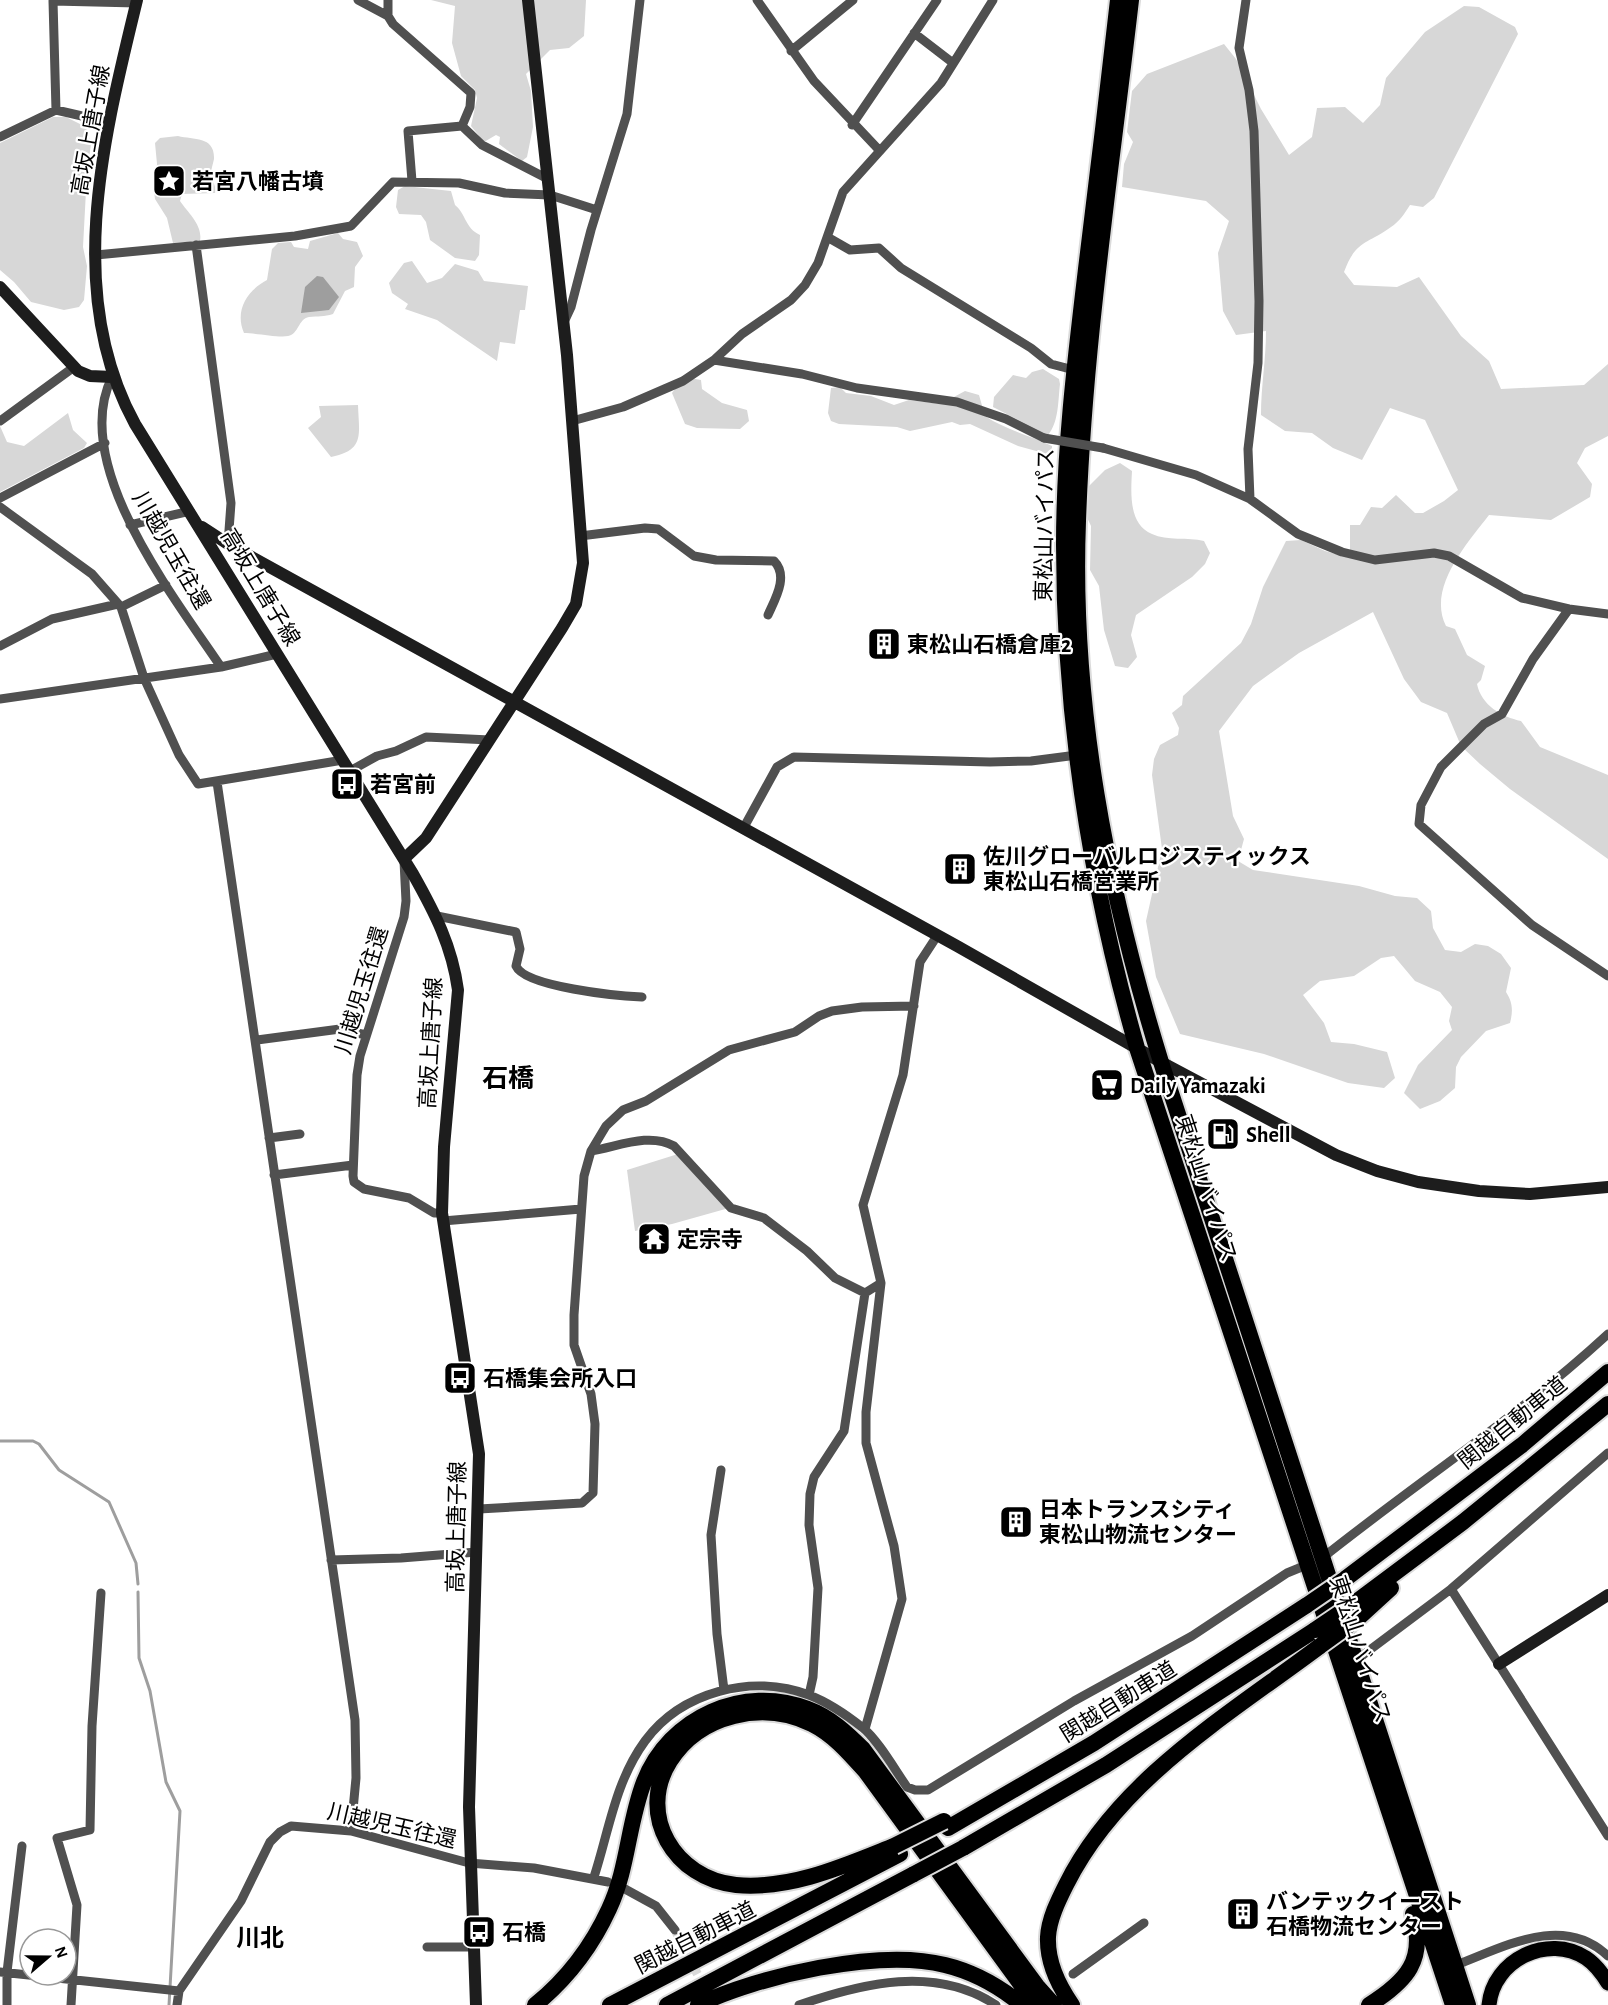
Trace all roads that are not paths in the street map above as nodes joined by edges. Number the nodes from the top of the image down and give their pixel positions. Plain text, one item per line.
1 (358, 0) edge
2 (388, 0) edge
3 (528, 0) edge
4 (640, 0) edge
5 (757, 0) edge
6 (853, 0) edge
7 (937, 0) edge
8 (993, 0) edge
9 (1118, 0) edge
10 (1131, 0) edge
11 (1246, 0) edge
12 (137, 2) edge
13 (388, 16) junction
14 (914, 33) junction
15 (791, 51) junction
16 (953, 63) junction
17 (56, 110) junction
18 (108, 123) junction
19 (852, 125) junction
20 (462, 126) junction
21 (0, 137) edge
22 (880, 151) junction
23 (548, 179) junction
24 (412, 181) junction
25 (550, 195) junction
26 (597, 210) junction
27 (829, 238) junction
28 (196, 245) junction
29 (96, 255) junction
30 (0, 287) edge
31 (563, 324) junction
32 (714, 360) junction
33 (74, 367) junction
34 (1074, 370) junction
35 (112, 376) junction
36 (0, 421) edge
37 (572, 422) junction
38 (105, 443) junction
39 (0, 498) edge
40 (1250, 499) junction
41 (0, 507) edge
42 (190, 512) junction
43 (130, 525) junction
44 (199, 525) junction
45 (580, 536) junction
46 (228, 544) junction
47 (166, 585) junction
48 (120, 605) junction
49 (1569, 609) junction
50 (1608, 614) edge
51 (768, 615) dead end
52 (0, 646) edge
53 (277, 654) junction
54 (221, 667) junction
55 (144, 678) junction
56 (0, 699) edge
57 (515, 702) junction
58 (490, 740) junction
59 (1077, 755) junction
60 (346, 765) junction
61 (217, 782) junction
62 (743, 829) junction
63 (404, 859) junction
64 (437, 916) junction
65 (938, 936) junction
66 (1608, 976) edge
67 (642, 997) dead end
68 (914, 1006) junction
69 (366, 1035) junction
70 (256, 1040) junction
71 (1137, 1048) junction
72 (1161, 1062) junction
73 (300, 1134) dead end
74 (270, 1138) junction
75 (591, 1151) junction
76 (353, 1166) junction
77 (274, 1175) junction
78 (1608, 1187) edge
79 (581, 1209) junction
80 (443, 1217) junction
81 (881, 1283) junction
82 (865, 1293) junction
83 (1608, 1335) edge
84 (1608, 1372) edge
85 (1608, 1404) edge
86 (1608, 1453) edge
87 (721, 1470) dead end
88 (479, 1509) junction
89 (477, 1552) junction
90 (331, 1560) junction
91 (1315, 1561) junction
92 (1451, 1590) junction
93 (101, 1593) dead end
94 (1608, 1595) edge
95 (1354, 1612) junction
96 (1355, 1661) junction
97 (1499, 1664) junction
98 (724, 1690) junction
99 (809, 1695) junction
100 (865, 1729) junction
101 (351, 1831) junction
102 (1608, 1836) edge
103 (22, 1846) dead end
104 (1402, 1848) junction
105 (897, 1850) junction
106 (469, 1863) junction
107 (594, 1877) junction
108 (608, 1882) dead end
109 (625, 1889) dead end
110 (1144, 1923) dead end
111 (76, 1927) edge
112 (675, 1930) tunnel mouth
113 (427, 1947) dead end
114 (473, 1947) junction
115 (1608, 1956) edge
116 (1456, 1965) junction
117 (4, 1972) edge
118 (1072, 1974) dead end
119 (78, 1980) edge
120 (1608, 1983) edge
121 (71, 1987) edge
122 (173, 1990) junction
123 (7, 2005) edge
124 (70, 2005) edge
125 (177, 2005) edge
126 (476, 2005) edge
127 (535, 2005) edge
128 (610, 2005) edge
129 (667, 2005) edge
130 (698, 2005) edge
131 (799, 2005) edge
132 (996, 2005) edge
133 (1022, 2005) edge
134 (1036, 2005) edge
135 (1054, 2005) edge
136 (1072, 2005) edge
137 (1369, 2005) edge
138 (1453, 2005) edge
139 (1468, 2005) edge
140 (1489, 2005) edge

1 - 13 street
2 - 13 street
3 - 23 street
4 - 26 street
5 - 15 street
6 - 15 street
7 - 14 street
8 - 16 street
9 - 34 highway, 東松山バイパス
10 - 72 highway, 東松山バイパス
11 - 40 street
12 - 17 street
12 - 18 street, 高坂上唐子線
13 - 20 street
14 - 16 street
14 - 19 street
15 - 19 street
16 - 22 street
17 - 18 street
17 - 21 street
18 - 29 street, 高坂上唐子線
19 - 22 street
20 - 23 street
20 - 24 street
22 - 27 street
23 - 25 street
24 - 25 street
24 - 28 street
25 - 26 street
25 - 31 street
26 - 31 street
27 - 32 street
27 - 34 street
28 - 29 street
28 - 46 street
29 - 35 street, 高坂上唐子線
30 - 33 street
31 - 37 street
32 - 37 street
32 - 40 street, bridge
33 - 35 street
33 - 36 street
34 - 59 highway, 東松山バイパス
35 - 38 street, 川越児玉往還
35 - 42 street, 高坂上唐子線
37 - 45 street
38 - 39 street
38 - 43 street, 川越児玉往還
40 - 49 street
41 - 48 street
42 - 43 street
42 - 44 street, 高坂上唐子線
43 - 47 street, 川越児玉往還
44 - 46 street
44 - 53 street, 高坂上唐子線
45 - 51 street
45 - 57 street
46 - 57 street
47 - 48 street
47 - 54 street, 川越児玉往還
48 - 52 street
48 - 55 street
49 - 50 street
49 - 66 street
53 - 54 street
53 - 60 street, 高坂上唐子線
54 - 55 street
55 - 56 street
55 - 61 street
57 - 58 street
57 - 62 street
58 - 60 street
58 - 63 street
59 - 62 street
59 - 71 highway, 東松山バイパス
60 - 61 street
60 - 63 street, 高坂上唐子線
61 - 70 street
62 - 65 street
63 - 64 street, 高坂上唐子線
63 - 69 street, 川越児玉往還
64 - 67 street
64 - 80 street, 高坂上唐子線
65 - 68 street
65 - 71 street
68 - 75 street
68 - 81 street
69 - 70 street
69 - 76 street, 川越児玉往還
70 - 74 street
71 - 72 street
71 - 91 highway, 東松山バイパス
72 - 78 street
72 - 91 highway, 東松山バイパス
73 - 74 street
74 - 77 street
75 - 79 street
75 - 82 street
76 - 77 street
76 - 80 street
77 - 90 street
79 - 80 street
79 - 88 street
80 - 88 street, 高坂上唐子線
81 - 82 street
81 - 100 street
82 - 99 street
83 - 91 street
84 - 105 highway, 関越自動車道, bridge
85 - 95 highway
86 - 92 street
87 - 98 street
88 - 89 street, 高坂上唐子線
89 - 90 street
89 - 106 street, 高坂上唐子線
90 - 101 street
91 - 96 highway, 東松山バイパス
91 - 100 street
91 - 104 highway, 東松山バイパス
92 - 96 street
92 - 97 street
93 - 111 street
94 - 97 street
95 - 129 highway, 関越自動車道, bridge
95 - 136 highway, bridge
96 - 116 highway, 東松山バイパス
97 - 102 street
98 - 99 street
98 - 107 street
99 - 100 street
101 - 106 street, 川越児玉往還
101 - 122 street, 川越児玉往還
103 - 117 street
104 - 137 highway
104 - 138 highway, 東松山バイパス
105 - 128 highway, 関越自動車道
105 - 134 highway
106 - 107 street, 川越児玉往還
106 - 114 street, 高坂上唐子線
107 - 108 street, 川越児玉往還
109 - 112 street
110 - 118 street
113 - 114 street
114 - 126 street, 高坂上唐子線
115 - 116 street
116 - 139 highway, 東松山バイパス
117 - 123 street
119 - 122 street
120 - 140 main road
121 - 124 street
122 - 125 street
127 - 135 highway
130 - 133 highway
131 - 132 street

